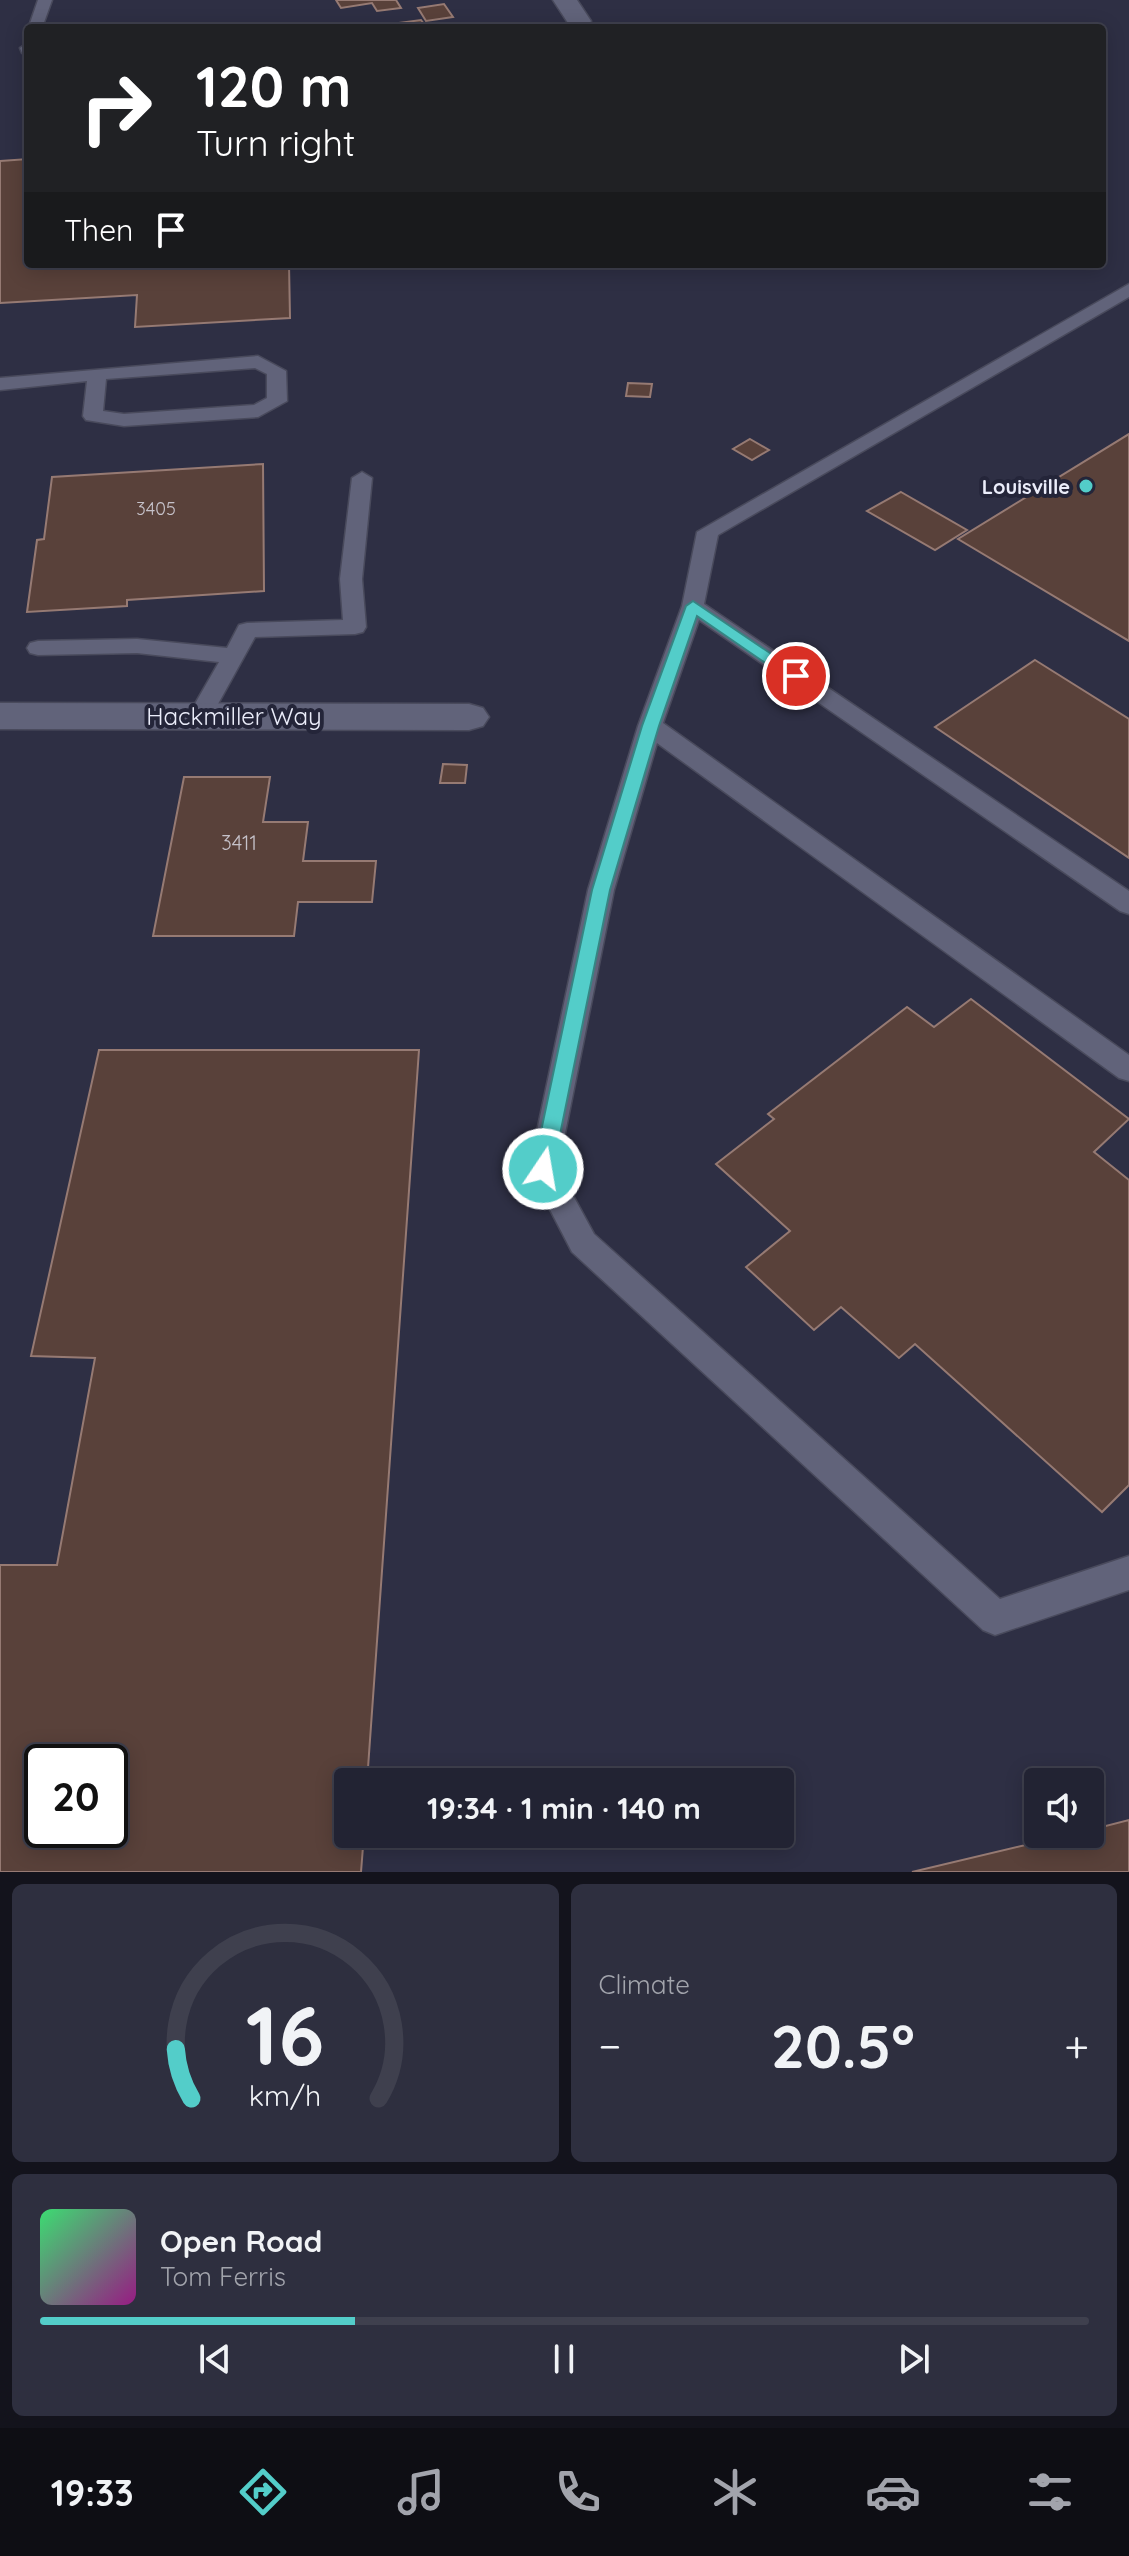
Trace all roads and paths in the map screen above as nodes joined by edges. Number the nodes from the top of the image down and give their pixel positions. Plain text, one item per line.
1 (45, 0) edge
2 (36, 24) edge
3 (1129, 289) edge
4 (97, 376) junction
5 (0, 384) edge
6 (362, 478) dead end
7 (693, 606) junction
8 (38, 648) dead end
9 (234, 656) junction
10 (0, 716) edge
11 (200, 716) junction
12 (469, 717) dead end
13 (650, 726) junction
14 (1129, 904) edge
15 (1129, 1070) edge
16 (1129, 1573) edge

1 - 2 lane
3 - 7 lane
4 - 4 lane
4 - 5 lane
6 - 9 lane
7 - 13 lane
7 - 14 lane
8 - 9 lane
9 - 11 lane
10 - 11 street, Hackmiller Way
11 - 12 street, Hackmiller Way
13 - 15 lane
13 - 16 lane

